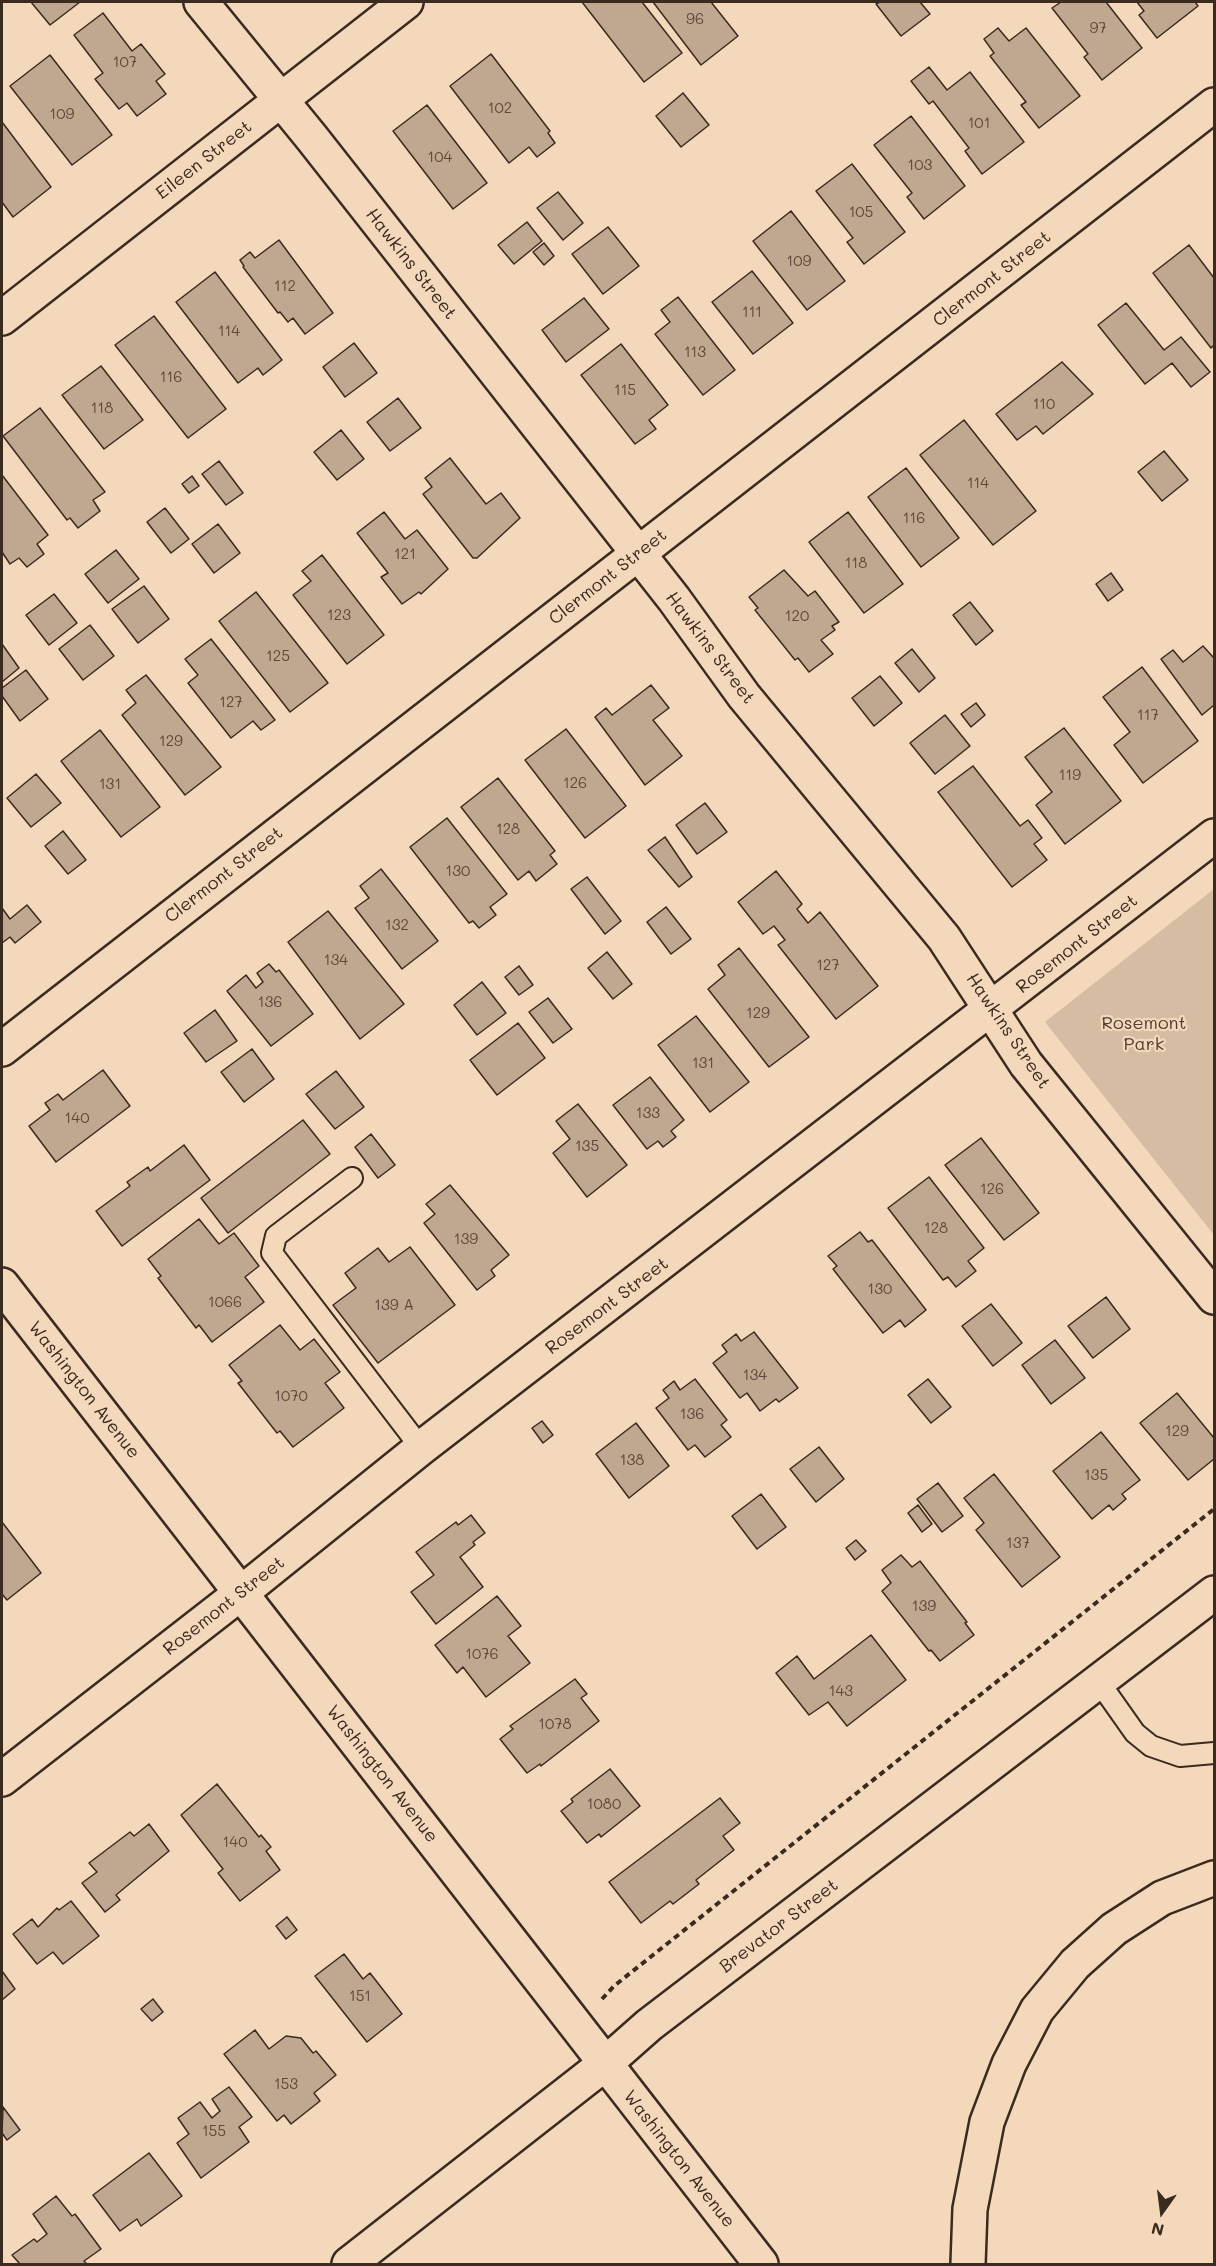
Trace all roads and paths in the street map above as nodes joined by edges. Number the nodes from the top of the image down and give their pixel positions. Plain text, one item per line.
1 (201, 2) edge
2 (406, 2) edge
3 (281, 99) junction
4 (1215, 105) edge
5 (2, 318) edge
6 (638, 554) junction
7 (1215, 836) edge
8 (992, 1010) junction
9 (2, 1049) edge
10 (352, 1178) dead end
11 (2, 1285) edge
12 (1215, 1297) edge
13 (421, 1448) junction
14 (1215, 1509) edge
15 (241, 1593) junction
16 (1215, 1593) edge
17 (1099, 1682) junction
18 (1215, 1753) edge
19 (2, 1779) edge
20 (1215, 1878) edge
21 (614, 1986) dead end
22 (606, 2063) junction
23 (349, 2265) edge
24 (761, 2265) edge
25 (968, 2265) edge

1 - 3 main road, Hawkins Street
2 - 3 main road, Eileen Street
3 - 5 main road, Eileen Street
3 - 6 main road, Hawkins Street
4 - 6 main road, Clermont Street
6 - 8 main road, Hawkins Street
6 - 9 main road, Clermont Street
7 - 8 main road, Rosemont Street
8 - 12 main road, Hawkins Street
8 - 13 main road, Rosemont Street
10 - 13 lane
11 - 15 main road, Washington Avenue
13 - 15 main road, Rosemont Street
14 - 21 path
15 - 19 main road, Rosemont Street
15 - 22 main road, Washington Avenue
16 - 17 main road, Brevator Street
17 - 18 lane
17 - 22 main road, Brevator Street
20 - 25 main road
22 - 23 main road, Brevator Street
22 - 24 main road, Washington Avenue

